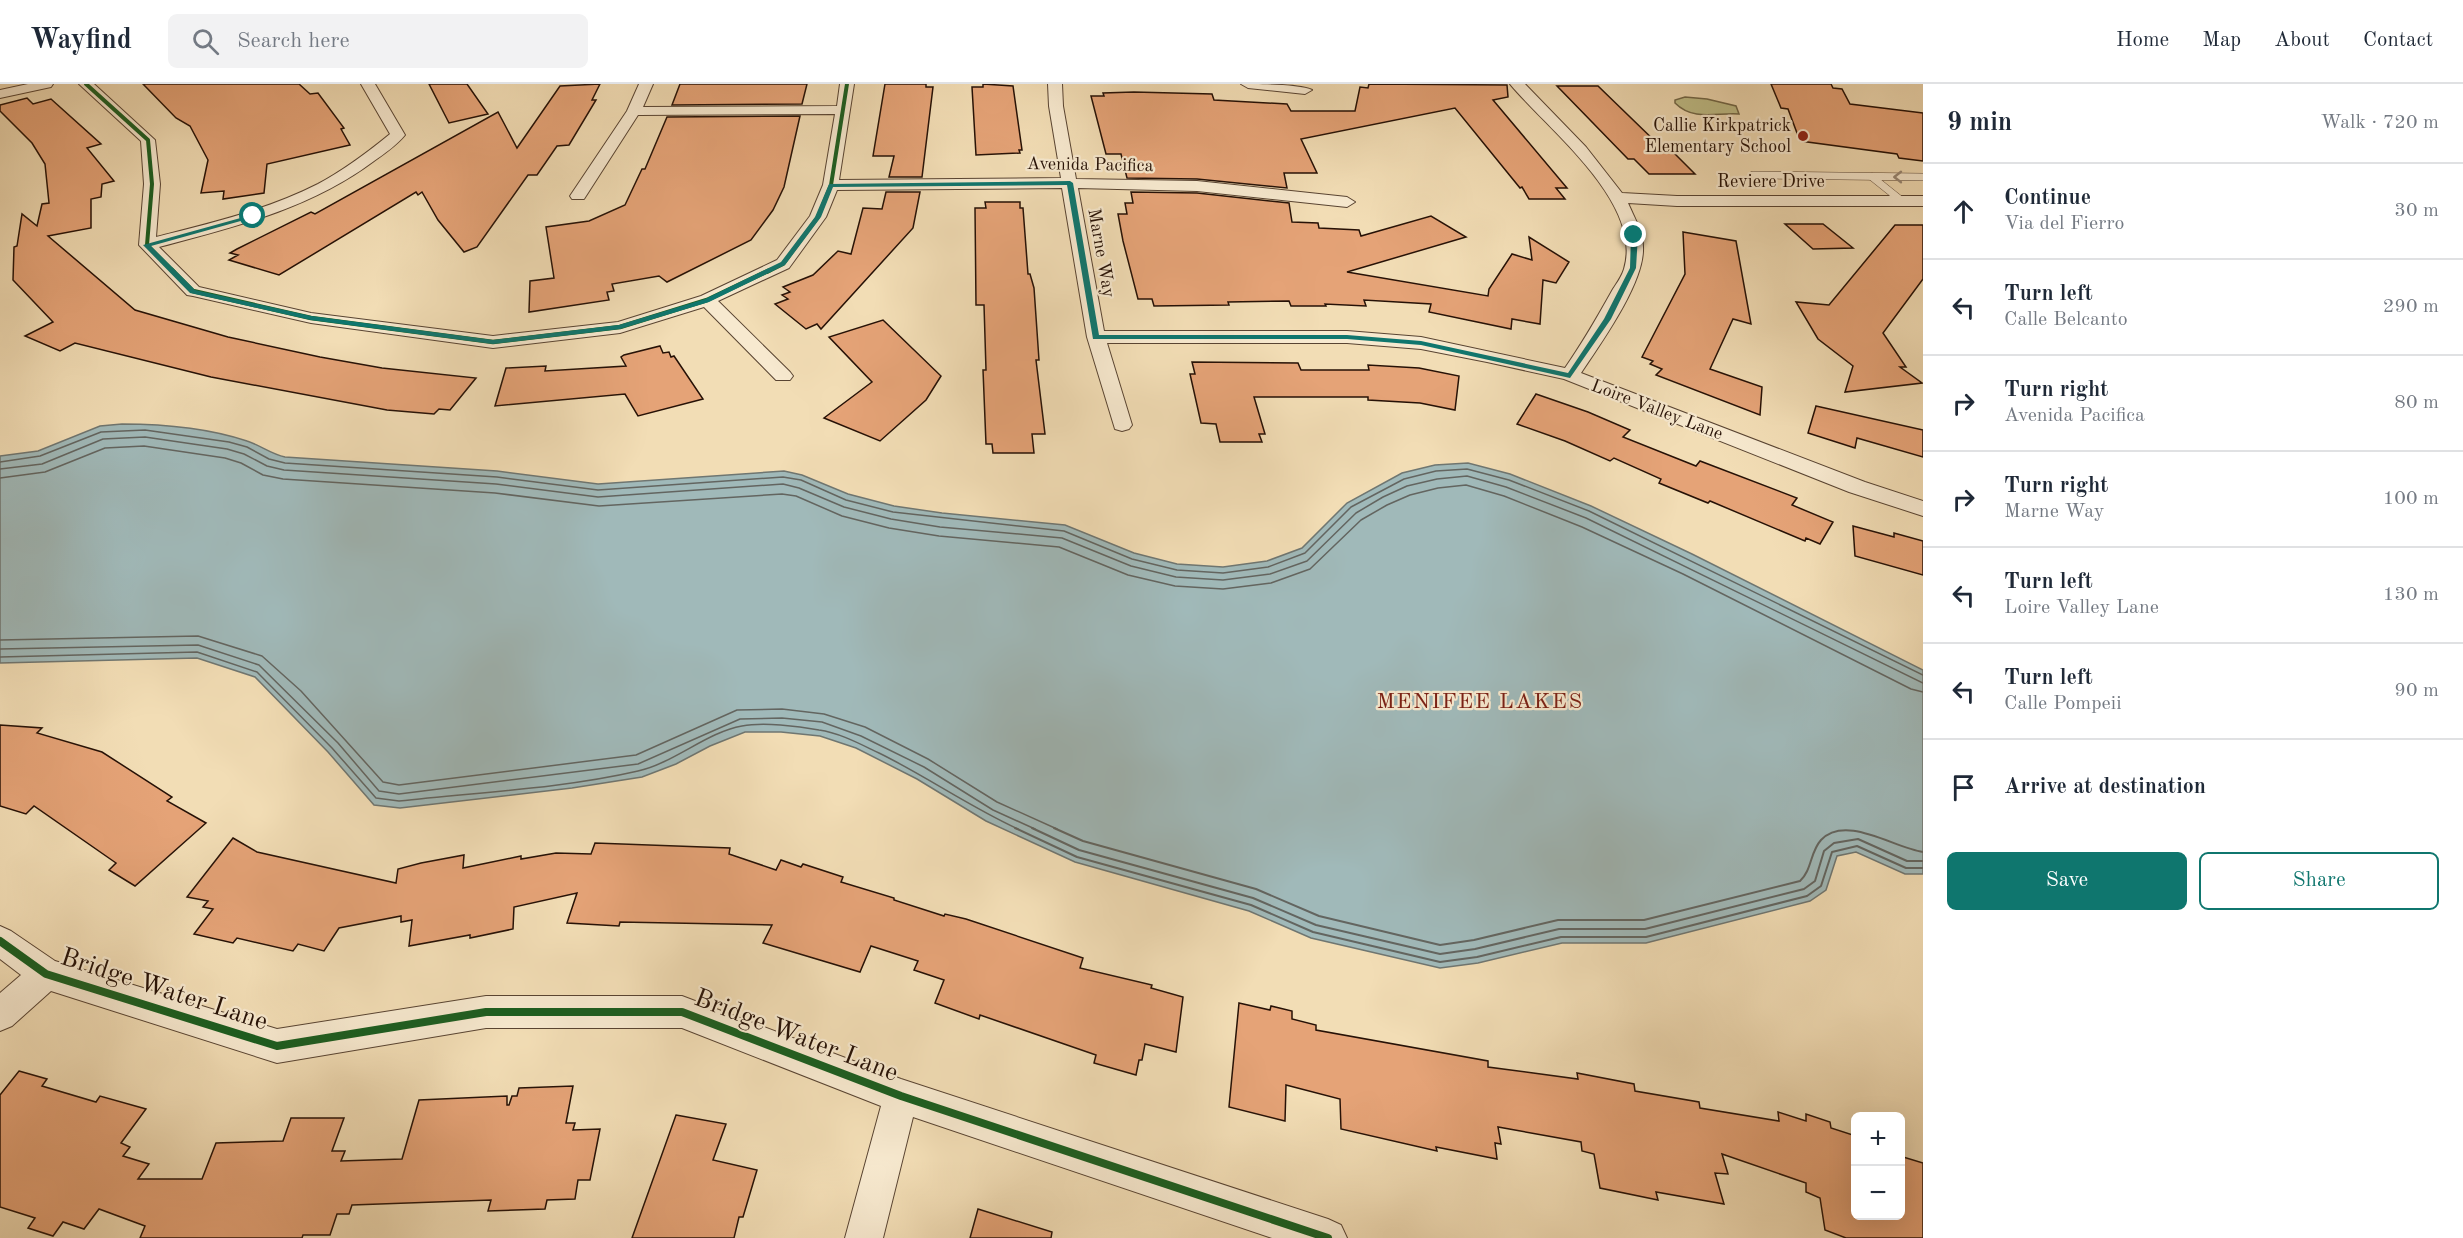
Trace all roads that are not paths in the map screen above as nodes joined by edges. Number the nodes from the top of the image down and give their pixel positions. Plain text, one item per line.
1 (46, 84) edge
2 (86, 84) edge
3 (368, 84) edge
4 (646, 84) edge
5 (847, 84) edge
6 (1055, 84) edge
7 (1248, 84) edge
8 (1517, 84) edge
9 (1305, 90) dead end
10 (0, 94) edge
11 (842, 110) junction
12 (634, 111) junction
13 (1753, 175) dead end
14 (1872, 177) junction
15 (1923, 177) edge
16 (1070, 183) junction
17 (831, 185) junction
18 (578, 196) dead end
19 (1618, 198) junction
20 (1902, 201) junction
21 (1923, 201) edge
22 (1347, 202) dead end
23 (147, 245) junction
24 (707, 300) junction
25 (1096, 337) junction
26 (1570, 375) junction
27 (783, 376) dead end
28 (1122, 425) dead end
29 (1923, 509) edge
30 (0, 941) edge
31 (46, 974) junction
32 (0, 1015) edge
33 (901, 1096) junction
34 (864, 1238) edge
35 (1328, 1238) edge

1 - 10 street
2 - 23 street
3 - 23 street
4 - 12 street
5 - 11 street
6 - 16 street, Marne Way
7 - 9 street
8 - 19 street
11 - 12 street
11 - 17 street
12 - 18 street
13 - 14 lane
15 -> 14 lane
14 - 20 lane
16 - 17 street, Avenida Pacifica
16 - 22 street, Avenida Pacifica
16 - 25 street, Marne Way
17 - 24 street
19 - 20 street, Reviere Drive
19 - 26 street
20 - 21 street, Reviere Drive
23 - 24 street
24 - 27 street
25 - 26 street, Loire Valley Lane
25 - 28 street, Marne Way
26 - 29 street, Loire Valley Lane
30 - 31 street, Bridge Water Lane
31 - 32 street
31 - 33 street, Bridge Water Lane
33 - 34 street
33 - 35 street, Bridge Water Lane

